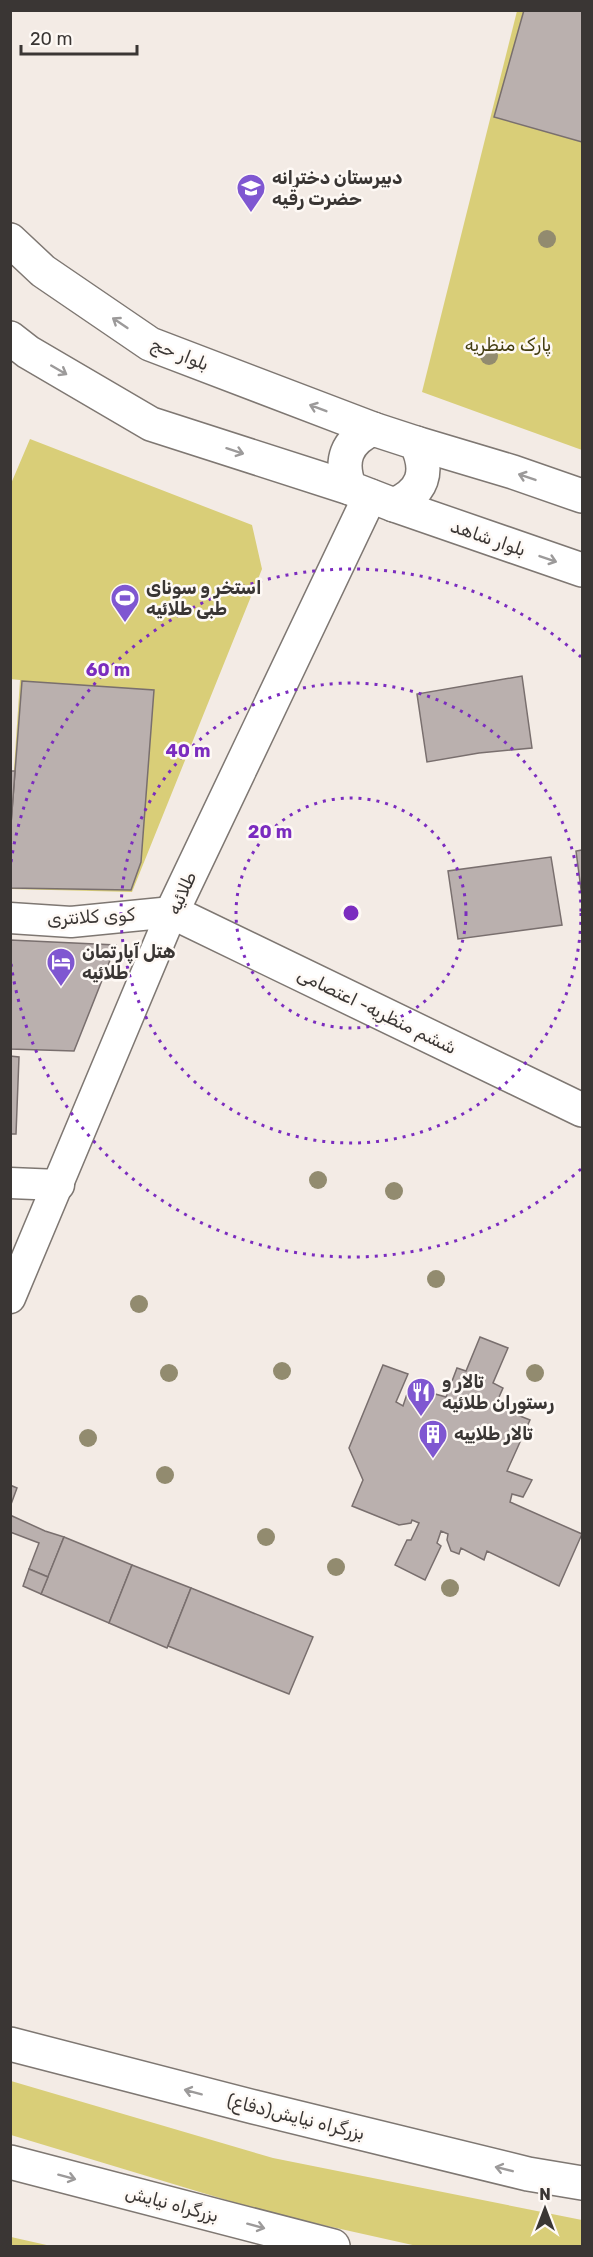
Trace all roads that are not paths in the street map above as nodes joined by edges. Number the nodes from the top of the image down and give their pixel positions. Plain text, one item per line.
1 (10, 240) edge
2 (10, 338) edge
3 (373, 429) junction
4 (416, 443) junction
5 (371, 496) junction
6 (582, 496) edge
7 (582, 570) edge
8 (172, 912) junction
9 (10, 918) edge
10 (582, 1110) edge
11 (10, 1183) edge
12 (59, 1185) junction
13 (10, 1298) edge
14 (10, 2044) edge
15 (10, 2162) edge
16 (582, 2183) edge
17 (333, 2247) edge

3 -> 1 main road, بلوار حج
2 -> 5 main road
3 - 4 main road
3 - 5 main road
4 - 5 main road
6 -> 4 main road
5 -> 7 main road, بلوار شاهد
5 - 8 main road, طلائیه
8 - 9 street, کوی کلانتری
8 - 10 main road, ششم منظریه- اعتصامی
8 - 12 street, طلائیه
11 - 12 street
12 - 13 street, طلائیه
16 -> 14 main road, بزرگراه نیایش(دفاع)
15 -> 17 main road, بزرگراه نیایش

